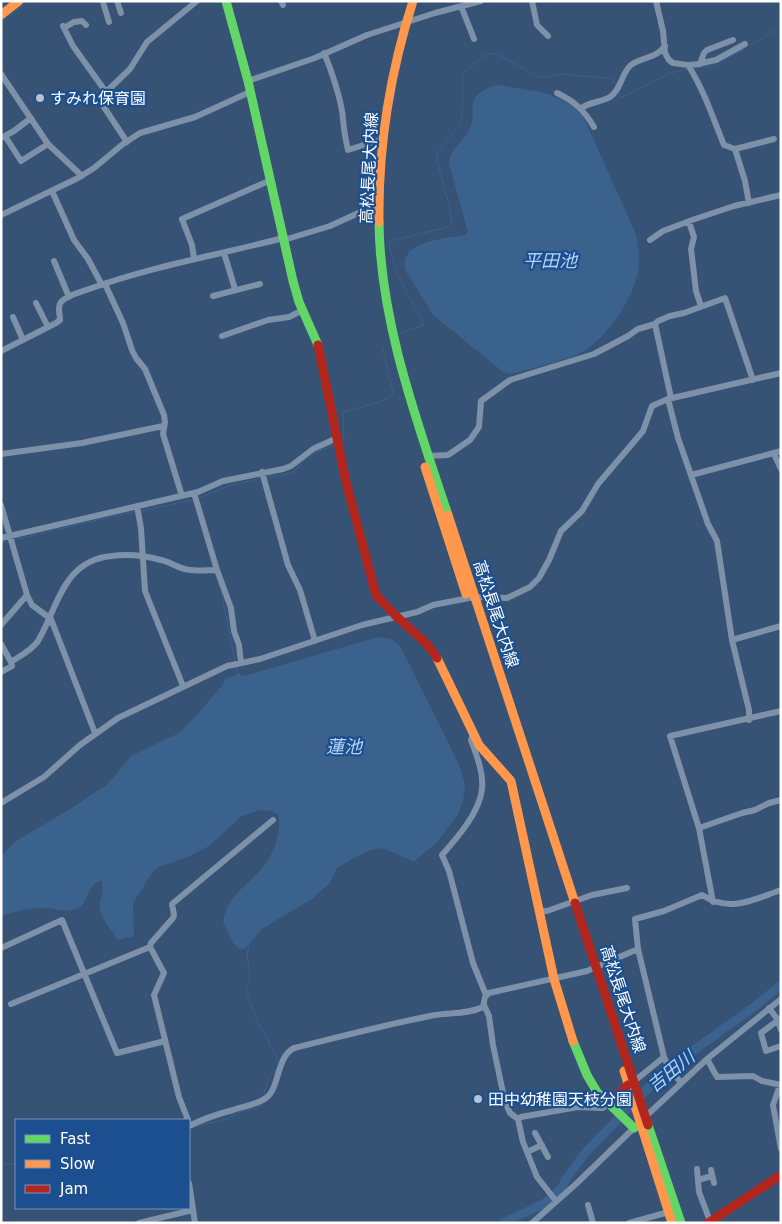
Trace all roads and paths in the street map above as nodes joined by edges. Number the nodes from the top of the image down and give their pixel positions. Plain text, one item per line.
1 (19, 1) edge
2 (117, 1) edge
3 (197, 1) edge
4 (226, 1) edge
5 (406, 1) edge
6 (413, 1) edge
7 (481, 1) edge
8 (532, 1) edge
9 (656, 1) edge
10 (102, 2) edge
11 (462, 6) junction
12 (121, 13) dead end
13 (1, 15) edge
14 (110, 22) dead end
15 (402, 24) junction
16 (86, 25) dead end
17 (548, 36) dead end
18 (474, 39) dead end
19 (745, 44) dead end
20 (665, 46) junction
21 (736, 48) junction
22 (324, 54) junction
23 (702, 63) junction
24 (690, 68) junction
25 (1, 74) edge
26 (248, 81) junction
27 (106, 92) junction
28 (250, 92) junction
29 (557, 93) dead end
30 (582, 108) junction
31 (31, 118) junction
32 (594, 127) dead end
33 (3, 137) edge
34 (774, 139) dead end
35 (127, 142) junction
36 (376, 142) junction
37 (48, 144) junction
38 (735, 149) junction
39 (82, 176) junction
40 (271, 180) junction
41 (52, 191) junction
42 (781, 195) edge
43 (749, 203) junction
44 (373, 210) junction
45 (1, 215) edge
46 (689, 222) junction
47 (284, 239) junction
48 (650, 240) dead end
49 (224, 253) junction
50 (194, 258) junction
51 (54, 261) dead end
52 (103, 284) junction
53 (260, 284) dead end
54 (235, 289) junction
55 (213, 296) dead end
56 (68, 297) junction
57 (36, 303) dead end
58 (701, 306) junction
59 (303, 310) junction
60 (13, 317) dead end
61 (655, 324) junction
62 (48, 327) junction
63 (222, 336) dead end
64 (23, 340) junction
65 (1, 351) edge
66 (781, 374) edge
67 (753, 380) junction
68 (669, 398) junction
69 (163, 426) junction
70 (337, 438) junction
71 (777, 452) edge
72 (1, 454) edge
73 (426, 456) junction
74 (781, 469) edge
75 (262, 472) junction
76 (691, 475) junction
77 (194, 493) junction
78 (182, 496) junction
79 (1, 505) edge
80 (137, 506) junction
81 (10, 536) junction
82 (1, 538) edge
83 (143, 557) junction
84 (215, 570) junction
85 (27, 595) junction
86 (471, 598) junction
87 (48, 616) junction
88 (396, 616) junction
89 (1, 625) edge
90 (781, 626) edge
91 (732, 640) junction
92 (315, 641) junction
93 (1, 644) edge
94 (11, 662) junction
95 (238, 663) junction
96 (1, 672) edge
97 (183, 686) junction
98 (781, 711) edge
99 (748, 720) junction
100 (95, 733) junction
101 (473, 734) junction
102 (781, 800) edge
103 (1, 803) edge
104 (273, 820) dead end
105 (699, 828) junction
106 (627, 888) dead end
107 (781, 890) edge
108 (572, 902) junction
109 (713, 902) junction
110 (540, 912) junction
111 (150, 947) junction
112 (1, 948) edge
113 (638, 950) junction
114 (594, 969) junction
115 (84, 974) junction
116 (554, 979) junction
117 (486, 995) junction
118 (781, 999) edge
119 (11, 1004) dead end
120 (484, 1005) junction
121 (769, 1008) junction
122 (779, 1019) edge
123 (781, 1030) edge
124 (165, 1041) junction
125 (781, 1046) edge
126 (664, 1057) junction
127 (707, 1059) junction
128 (681, 1083) junction
129 (632, 1085) junction
130 (780, 1085) edge
131 (610, 1105) junction
132 (187, 1119) edge
133 (518, 1119) junction
134 (639, 1120) junction
135 (190, 1123) edge
136 (535, 1133) dead end
137 (542, 1145) junction
138 (781, 1149) edge
139 (526, 1152) junction
140 (548, 1157) dead end
141 (697, 1169) dead end
142 (781, 1176) edge
143 (698, 1180) junction
144 (714, 1183) dead end
145 (190, 1190) edge
146 (555, 1200) junction
147 (588, 1206) dead end
148 (193, 1210) junction
149 (669, 1212) junction
150 (709, 1222) edge
151 (139, 1223) edge
152 (195, 1223) edge
153 (532, 1223) edge
154 (593, 1223) edge
155 (629, 1223) edge
156 (672, 1223) edge
157 (682, 1223) edge

1 - 13 main road
2 - 12 street
3 - 27 street
4 - 26 main road
5 - 15 main road, 高松長尾大内線
6 - 15 main road, 高松長尾大内線
7 - 11 street
8 - 17 street
9 - 20 street
10 - 14 street
11 - 15 street
11 - 18 street
15 - 22 street
15 - 36 main road, 高松長尾大内線
15 - 73 main road, 高松長尾大内線
16 - 27 street
19 - 21 street
20 - 24 street
20 - 30 street
21 - 23 street
21 - 23 street
22 - 26 street
22 - 36 street
23 - 24 street
24 - 38 street
25 - 31 street
26 - 28 main road
27 - 35 street
28 - 35 street
28 - 40 main road
29 - 30 street
30 - 32 street
31 - 33 street
31 - 37 street
33 - 37 street
34 - 38 street
35 - 39 street
36 - 44 main road, 高松長尾大内線
37 - 39 street
38 - 43 street
39 - 41 street
40 - 47 main road
40 - 50 street
41 - 45 street
41 - 52 street
42 - 43 street
43 - 46 street
44 - 47 street
44 - 86 main road, 高松長尾大内線
46 - 48 street
46 - 58 street
47 - 49 street
47 - 59 main road
49 - 50 street
49 - 54 street
50 - 52 street
51 - 56 street
52 - 56 street
52 - 69 street
53 - 54 street
54 - 55 street
56 - 62 street
57 - 62 street
58 - 61 street
58 - 67 street
59 - 63 street
59 - 70 main road
60 - 64 street
61 - 68 street
61 - 73 street
62 - 64 street
64 - 65 street
66 - 67 street
67 - 68 street
68 - 76 street
68 - 86 street
69 - 72 street
69 - 78 street
70 - 75 street
70 - 88 main road
71 - 74 street
71 - 76 street
73 - 86 main road, 高松長尾大内線
75 - 77 street
75 - 92 street
76 - 91 street
77 - 78 street
77 - 84 street
78 - 80 street
79 - 81 street
80 - 81 street
80 - 83 street
81 - 82 street
81 - 85 street
83 - 84 street
83 - 87 street
83 - 97 street
84 - 95 street
85 - 87 street
85 - 89 street
86 - 88 street
86 - 108 main road, 高松長尾大内線
87 - 94 street
87 - 100 street
88 - 92 street
88 - 101 main road
90 - 91 street
91 - 99 street
92 - 95 street
93 - 94 street
94 - 96 street
95 - 97 street
97 - 100 street
98 - 99 street
99 - 105 street
100 - 103 street
101 - 110 main road
101 - 117 street
102 - 105 street
104 - 111 street
105 - 109 street
106 - 108 street
107 - 109 street
108 - 110 street
108 - 114 main road, 高松長尾大内線
109 - 113 street
110 - 116 main road
111 - 115 street
111 - 124 street
112 - 115 street
113 - 114 street
113 - 126 street
114 - 116 street
114 - 129 main road, 高松長尾大内線
115 - 119 street
115 - 124 street
116 - 117 street
116 - 131 main road
117 - 120 street
118 - 121 street
120 - 133 street
120 - 135 street
121 - 122 street
121 - 127 street
122 - 123 street
122 - 125 street
124 - 132 street
126 - 128 street
126 - 129 street
127 - 128 street
127 - 130 street
128 - 134 street
129 - 131 main road
129 - 134 main road, 高松長尾大内線
130 - 138 street
131 - 133 street
131 - 134 main road
133 - 139 street
134 - 146 street
134 - 149 main road, 高松長尾大内線
134 - 157 main road, 高松長尾大内線
136 - 137 street
137 - 139 street
137 - 140 street
139 - 146 street
141 - 143 street
142 - 150 main road
143 - 144 street
143 - 150 street
145 - 148 street
146 - 153 street
147 - 154 street
148 - 151 street
148 - 152 street
149 - 155 street
149 - 156 main road, 高松長尾大内線

